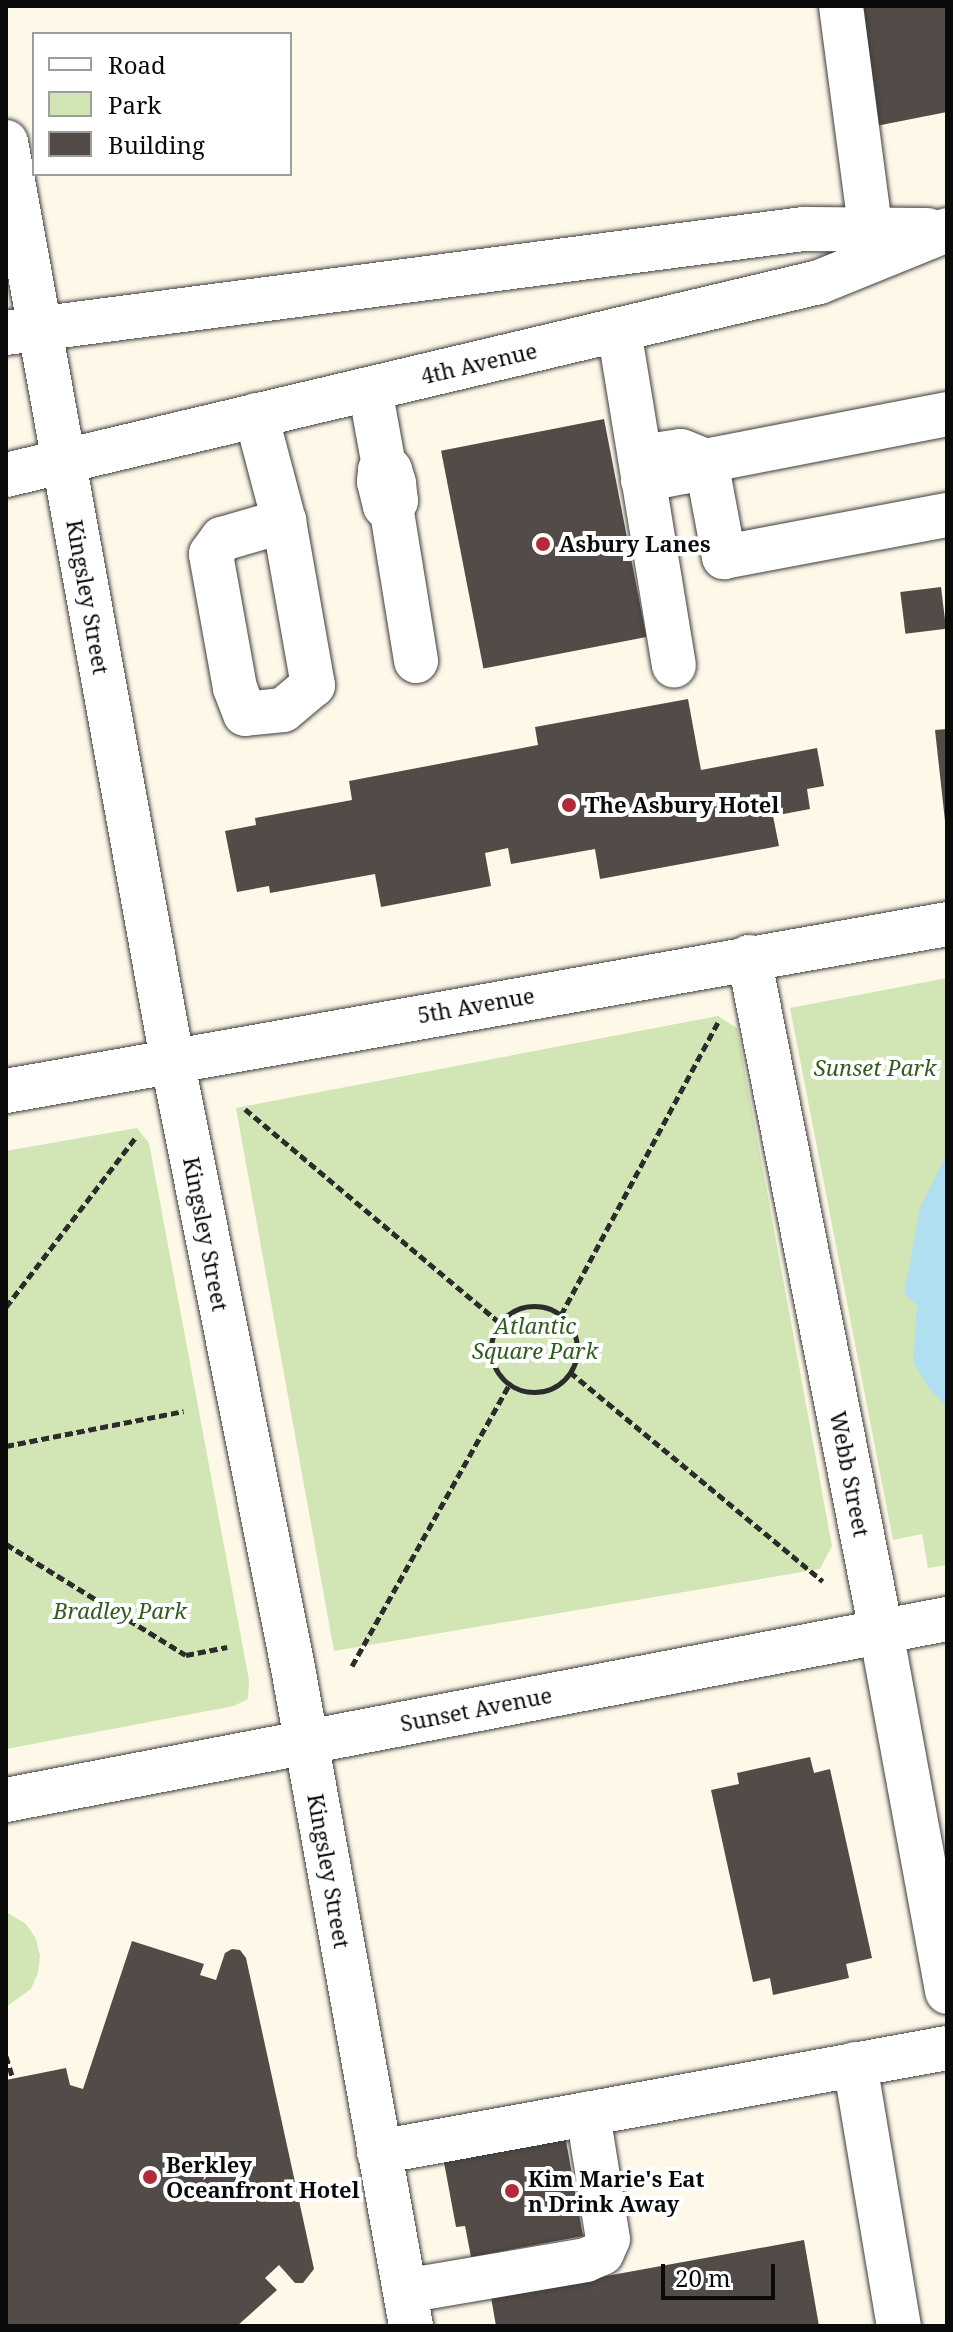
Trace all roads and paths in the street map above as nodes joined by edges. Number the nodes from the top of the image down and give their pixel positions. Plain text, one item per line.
1 (841, 6) edge
2 (6, 142) edge
3 (946, 230) edge
4 (872, 244) junction
5 (23, 330) edge
6 (619, 330) junction
7 (370, 389) junction
8 (947, 414) edge
9 (256, 415) junction
10 (63, 461) junction
11 (706, 461) junction
12 (642, 468) junction
13 (6, 475) edge
14 (947, 515) edge
15 (284, 521) dead end
16 (416, 661) dead end
17 (674, 666) dead end
18 (947, 924) edge
19 (749, 957) junction
20 (718, 1022) dead end
21 (172, 1059) junction
22 (6, 1091) edge
23 (245, 1109) dead end
24 (135, 1138) dead end
25 (6, 1307) edge
26 (561, 1315) junction
27 (499, 1322) junction
28 (570, 1372) junction
29 (509, 1385) junction
30 (184, 1411) dead end
31 (6, 1446) edge
32 (6, 1544) edge
33 (823, 1581) dead end
34 (947, 1619) edge
35 (881, 1631) junction
36 (227, 1647) dead end
37 (352, 1666) dead end
38 (305, 1742) junction
39 (6, 1800) edge
40 (947, 1992) edge
41 (947, 2048) edge
42 (6, 2056) edge
43 (855, 2064) junction
44 (13, 2079) dead end
45 (588, 2114) junction
46 (379, 2152) junction
47 (408, 2309) edge
48 (899, 2326) edge

1 - 4 street
2 - 5 street, Kingsley Street
3 - 4 street, 4th Avenue
4 - 5 street, 4th Avenue
4 - 6 street, 4th Avenue
5 - 10 street, Kingsley Street
6 - 7 street, 4th Avenue
6 - 12 street
7 - 9 street, 4th Avenue
7 - 16 street
8 - 11 street
9 - 10 street, 4th Avenue
9 - 15 street
10 - 13 street, 4th Avenue
10 - 21 street, Kingsley Street
11 - 12 street
11 - 14 street
12 - 17 street
18 - 19 street, 5th Avenue
19 - 21 street, 5th Avenue
19 - 35 street, Webb Street
20 - 26 path
21 - 22 street, 5th Avenue
21 - 38 street, Kingsley Street
23 - 27 path
24 - 25 path
26 - 27 path
26 - 28 path
27 - 29 path
28 - 29 path
28 - 33 path
29 - 37 path
30 - 31 path
32 - 36 path
34 - 35 street, Sunset Avenue
35 - 38 street, Sunset Avenue
35 - 40 street, Webb Street
38 - 39 street, Sunset Avenue
38 - 46 street, Kingsley Street
41 - 43 street
42 - 44 path
43 - 45 street
43 - 48 street
45 - 46 street
45 - 47 street
46 - 47 street, Kingsley Street

